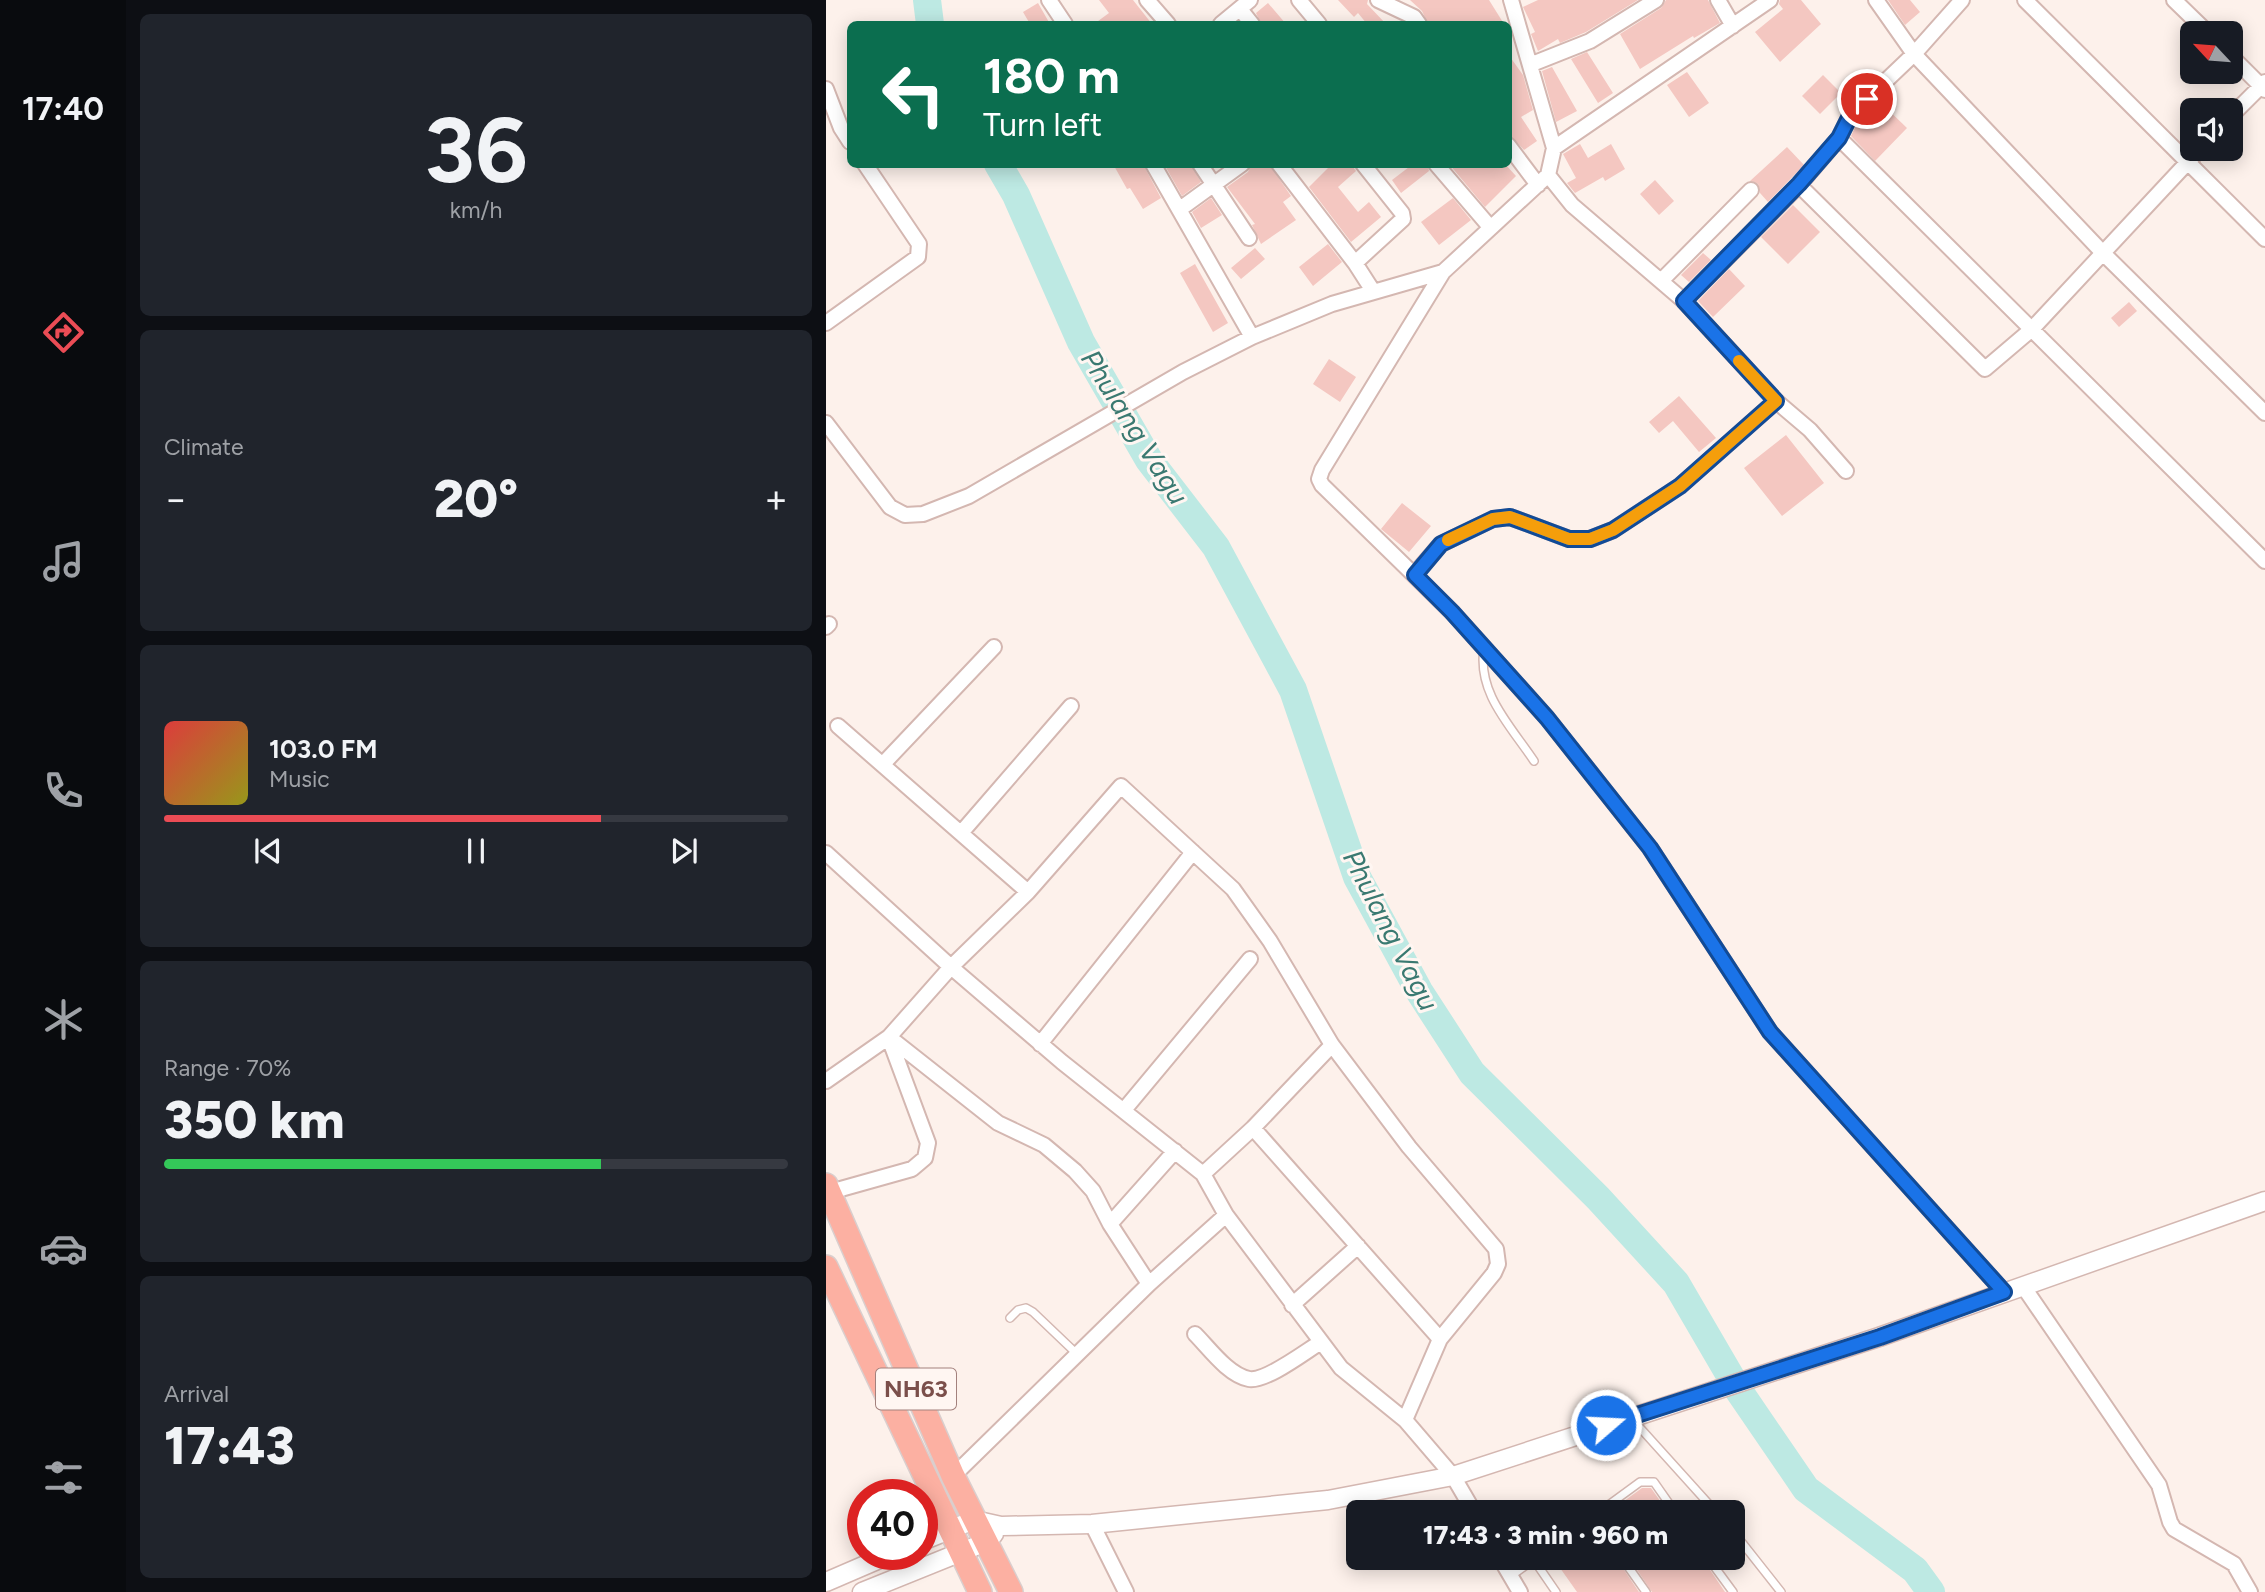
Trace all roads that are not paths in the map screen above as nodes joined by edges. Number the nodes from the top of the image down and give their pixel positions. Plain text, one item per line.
1 (1049, 0) edge
2 (1147, 0) edge
3 (1299, 0) edge
4 (1378, 0) edge
5 (1657, 0) edge
6 (1718, 0) edge
7 (1770, 0) edge
8 (1876, 0) edge
9 (1962, 0) edge
10 (2025, 0) edge
11 (2174, 0) edge
12 (1516, 2) edge
13 (1245, 5) edge
14 (1063, 21) edge
15 (1165, 21) edge
16 (1225, 21) edge
17 (1316, 21) edge
18 (1417, 21) edge
19 (2196, 21) edge
20 (1734, 26) junction
21 (1914, 54) junction
22 (1532, 64) junction
23 (2244, 68) edge
24 (2264, 86) edge
25 (826, 89) edge
26 (2243, 105) edge
27 (847, 137) edge
28 (1839, 138) junction
29 (1554, 148) junction
30 (1512, 149) edge
31 (2186, 163) junction
32 (868, 168) edge
33 (1155, 168) edge
34 (1203, 168) edge
35 (1237, 168) edge
36 (1282, 168) edge
37 (1366, 168) edge
38 (1439, 168) edge
39 (1543, 180) junction
40 (1799, 184) junction
41 (1215, 185) junction
42 (1751, 190) dead end
43 (1180, 209) junction
44 (1490, 228) junction
45 (1249, 237) dead end
46 (2265, 239) edge
47 (2104, 254) junction
48 (1355, 263) junction
49 (1443, 272) junction
50 (1661, 281) junction
51 (1373, 291) junction
52 (1684, 301) junction
53 (826, 323) edge
54 (2032, 330) junction
55 (1252, 337) junction
56 (1776, 401) junction
57 (2265, 413) edge
58 (826, 423) edge
59 (1846, 471) dead end
60 (2265, 561) edge
61 (1415, 575) junction
62 (993, 647) dead end
63 (1484, 648) junction
64 (1071, 706) dead end
65 (838, 726) dead end
66 (1534, 761) dead end
67 (883, 764) junction
68 (961, 833) junction
69 (1193, 852) junction
70 (826, 853) edge
71 (1028, 892) junction
72 (1250, 959) dead end
73 (951, 967) junction
74 (889, 1037) junction
75 (1040, 1044) junction
76 (1332, 1045) junction
77 (826, 1081) edge
78 (1124, 1110) junction
79 (1253, 1128) junction
80 (1175, 1151) junction
81 (1203, 1174) junction
82 (828, 1189) edge
83 (2265, 1201) edge
84 (1226, 1215) junction
85 (1110, 1224) junction
86 (1358, 1246) junction
87 (826, 1268) edge
88 (1149, 1284) junction
89 (2024, 1286) junction
90 (2004, 1292) junction
91 (1292, 1305) junction
92 (1010, 1318) dead end
93 (1195, 1334) dead end
94 (1440, 1339) junction
95 (1321, 1342) junction
96 (1077, 1354) junction
97 (1630, 1417) junction
98 (1405, 1420) junction
99 (953, 1476) junction
100 (1453, 1476) junction
101 (1467, 1500) edge
102 (1615, 1500) edge
103 (1667, 1500) edge
104 (1705, 1500) edge
105 (974, 1520) junction
106 (1092, 1524) junction
107 (950, 1529) junction
108 (938, 1534) edge
109 (993, 1534) junction
110 (1745, 1546) edge
111 (960, 1552) junction
112 (857, 1570) edge
113 (1507, 1570) edge
114 (1520, 1570) edge
115 (1543, 1570) edge
116 (1630, 1570) edge
117 (1717, 1570) edge
118 (1511, 1576) junction
119 (829, 1583) edge
120 (862, 1592) edge
121 (979, 1592) edge
122 (1011, 1592) edge
123 (1126, 1592) edge
124 (1520, 1592) edge
125 (1556, 1592) edge
126 (1646, 1592) edge
127 (1733, 1592) edge
128 (1781, 1592) edge
129 (2250, 1592) edge

1 - 14 street
2 - 15 street
3 - 17 street
4 - 18 street
5 - 22 street
6 - 20 street
7 - 20 street
8 - 21 street
9 - 21 street
10 - 31 street
11 - 19 street
12 - 22 street
13 - 16 street
20 - 29 street
21 - 28 street
21 - 47 street
22 - 29 street
23 - 24 street
24 - 26 street
25 - 27 street
28 - 40 street
28 - 54 street
29 - 39 street
30 - 39 street
31 - 46 street
31 - 47 street
32 - 53 street
33 - 43 street
34 - 41 street
35 - 41 street
36 - 48 street
37 - 48 street
38 - 44 street
39 - 44 street
39 - 50 street
40 - 52 street
40 - 54 street
41 - 43 street
41 - 45 street
42 - 50 street
43 - 55 street
44 - 49 street
47 - 54 street
47 - 57 street
48 - 51 street
49 - 51 street
49 - 61 street
50 - 52 street
51 - 55 street
52 - 56 street
54 - 60 street
55 - 58 street
56 - 59 street
56 - 61 street
61 - 63 street
62 - 67 street
63 - 66 lane
63 - 90 street
64 - 68 street
65 - 67 street
67 - 68 street
68 - 71 street
69 - 71 street
69 - 75 street
69 - 76 street
70 - 73 street
71 - 73 street
72 - 78 street
73 - 74 street
73 - 75 street
74 - 77 street
74 - 82 street
74 - 85 street
75 - 78 street
76 - 79 street
76 - 94 street
78 - 80 street
79 - 81 street
79 - 86 street
80 - 81 street
80 - 85 street
81 - 84 street
82 - 99 highway, NH63
83 - 89 street
84 - 88 street
84 - 91 street
85 - 88 street
86 - 91 street
86 - 94 street
87 - 107 highway, NH63
88 - 96 street
89 - 90 street
89 - 129 street
90 - 97 street
91 - 95 street
92 - 96 lane
93 - 95 street
94 - 98 street
95 - 98 street
96 - 99 street
97 - 100 street
97 - 104 lane
98 - 100 street
99 - 105 highway, NH63
100 - 101 street
100 - 106 street
102 - 103 lane
105 - 107 street
105 - 109 highway, NH63
106 - 109 street
106 - 123 street
107 - 108 street
107 - 111 highway, NH63
109 - 111 street
109 - 122 highway, NH63
110 - 128 lane
111 - 120 street
111 - 121 highway, NH63
112 - 119 street
113 - 118 street
114 - 118 lane
115 - 125 lane
116 - 126 lane
117 - 127 lane
118 - 124 street

